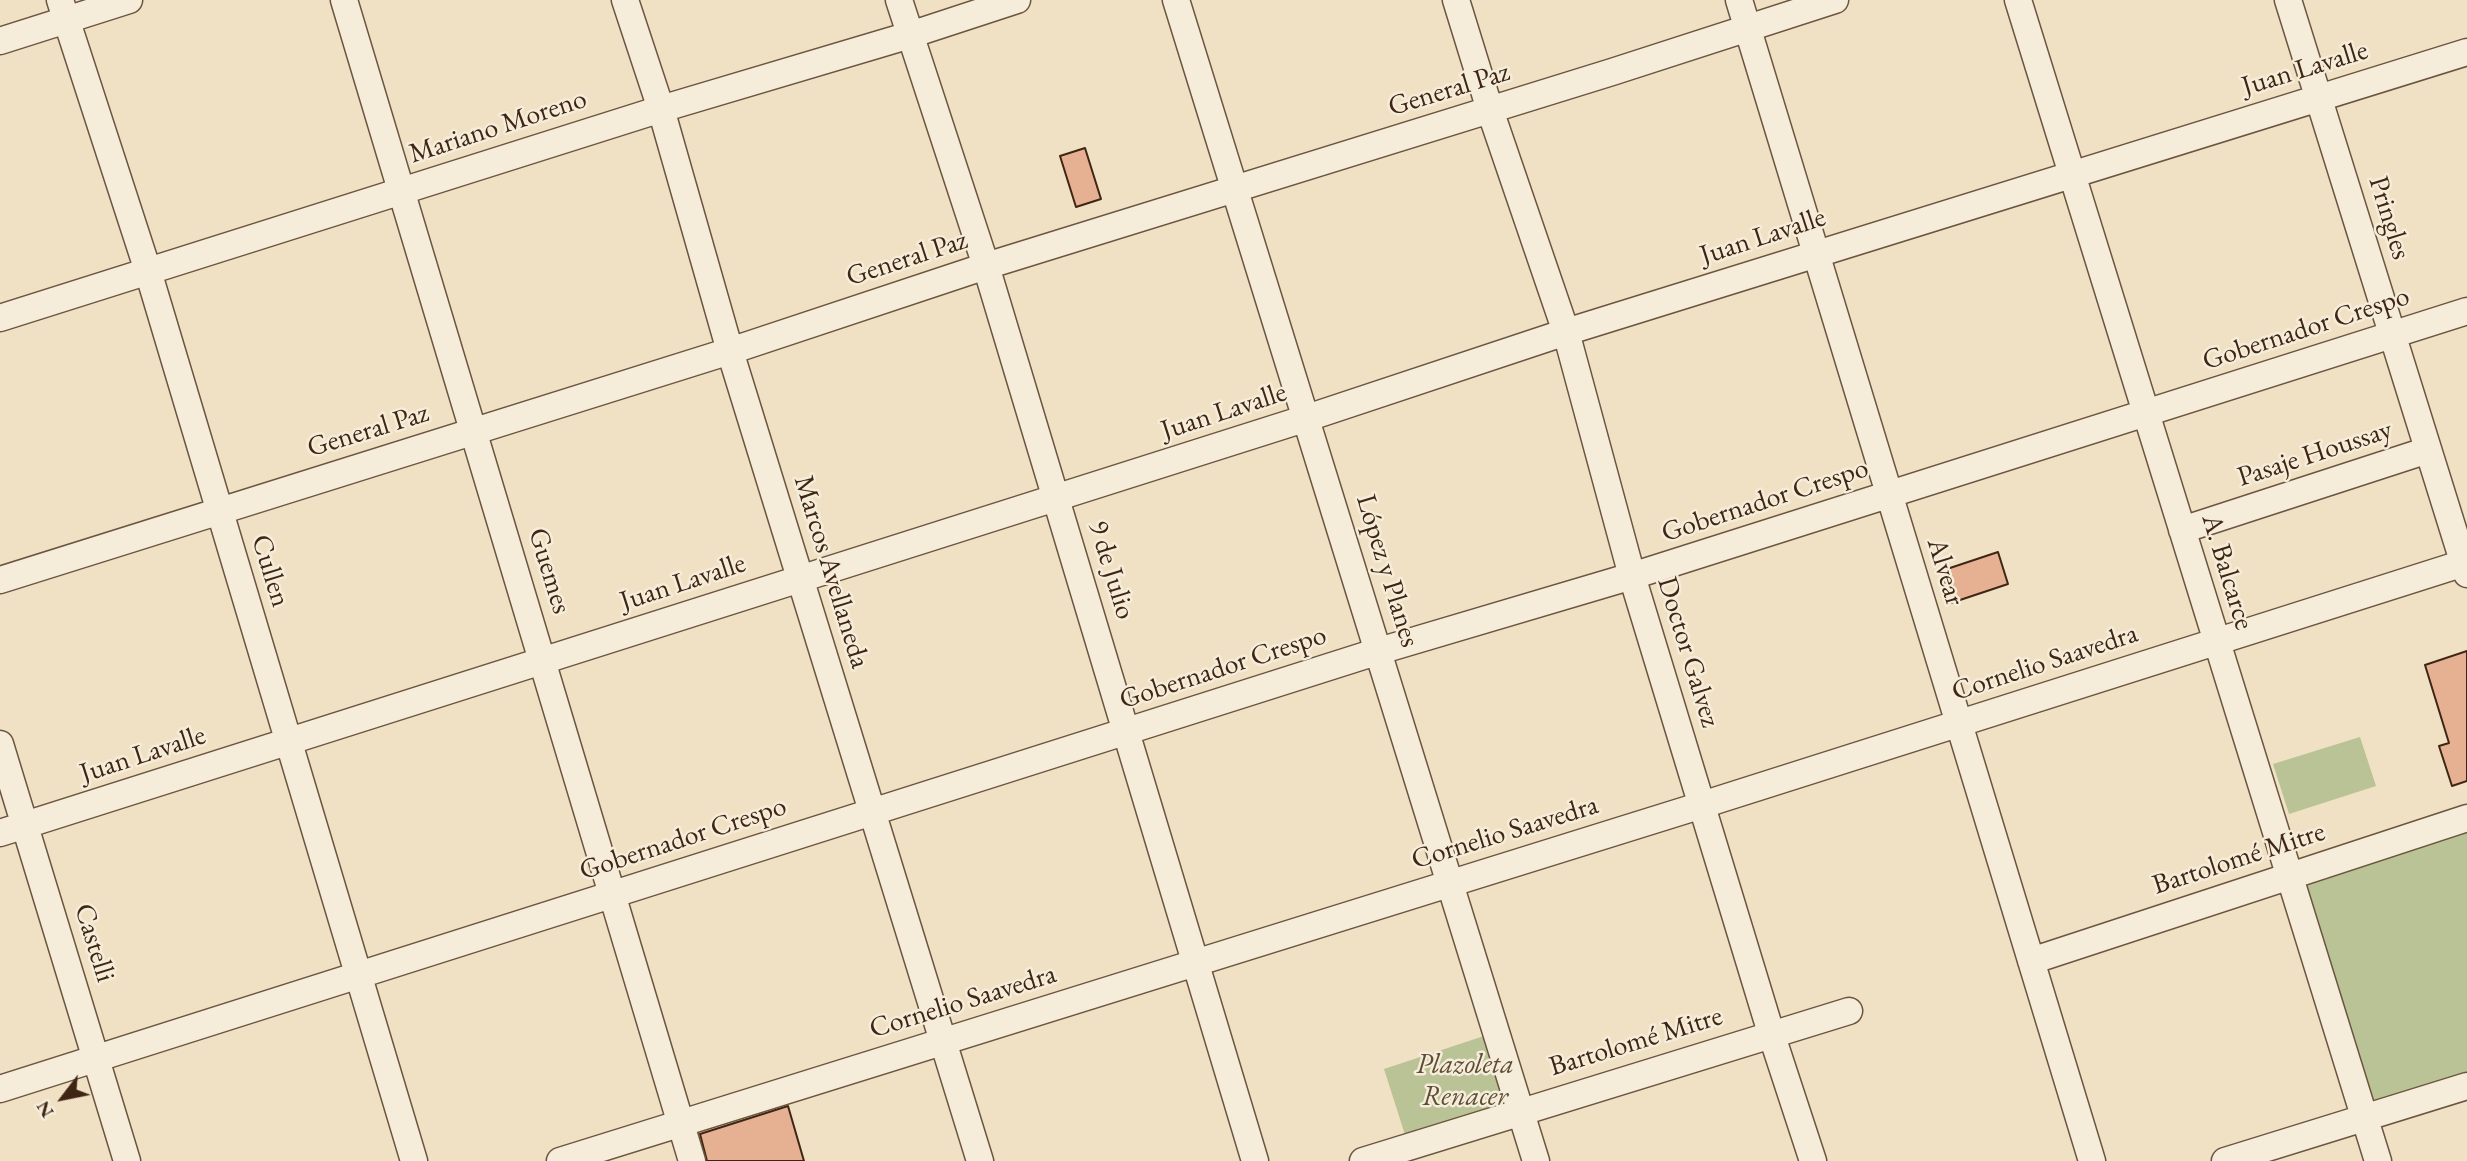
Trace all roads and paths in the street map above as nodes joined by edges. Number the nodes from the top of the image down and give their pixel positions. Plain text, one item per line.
1 (129, 0) edge
2 (344, 0) edge
3 (625, 0) edge
4 (900, 0) edge
5 (1017, 0) edge
6 (1176, 0) edge
7 (1457, 0) edge
8 (1739, 0) edge
9 (1835, 0) edge
10 (2018, 0) edge
11 (2288, 0) edge
12 (63, 10) edge
13 (1747, 27) junction
14 (910, 35) junction
15 (0, 41) edge
16 (2467, 52) edge
17 (2318, 98) junction
18 (661, 109) junction
19 (1490, 110) junction
20 (2072, 174) junction
21 (1236, 189) junction
22 (402, 191) junction
23 (1815, 254) junction
24 (986, 266) junction
25 (148, 271) junction
26 (2467, 311) edge
27 (0, 318) edge
28 (1566, 332) junction
29 (2392, 335) junction
30 (730, 351) junction
31 (2146, 413) junction
32 (1307, 418) junction
33 (474, 431) junction
34 (2428, 450) junction
35 (1888, 495) junction
36 (1056, 498) junction
37 (219, 511) junction
38 (2182, 530) junction
39 (2466, 567) edge
40 (1632, 576) junction
41 (801, 579) junction
42 (0, 580) edge
43 (2216, 642) junction
44 (1379, 652) junction
45 (543, 661) junction
46 (1958, 723) junction
47 (1126, 732) junction
48 (288, 741) junction
49 (0, 744) edge
50 (1702, 804) junction
51 (873, 812) junction
52 (2467, 818) edge
53 (12, 829) edge
54 (2288, 875) junction
55 (1451, 883) junction
56 (612, 895) junction
57 (2031, 961) junction
58 (1196, 962) junction
59 (358, 975) junction
60 (1849, 1010) dead end
61 (1771, 1033) junction
62 (943, 1041) junction
63 (96, 1058) junction
64 (2467, 1086) edge
65 (0, 1089) edge
66 (1521, 1112) junction
67 (2365, 1117) junction
68 (680, 1123) junction
69 (127, 1161) edge
70 (414, 1161) edge
71 (560, 1161) edge
72 (692, 1161) edge
73 (980, 1161) edge
74 (1255, 1161) edge
75 (1363, 1161) edge
76 (1536, 1161) edge
77 (1813, 1161) edge
78 (2092, 1161) edge
79 (2225, 1161) edge
80 (2378, 1161) edge

1 - 12 street
2 - 22 street, Guemes
3 - 18 street, Marcos Avellaneda
4 - 14 street, 9 de Julio
5 - 14 street, Mariano Moreno
6 - 21 street, López y Planes
7 - 19 street, Doctor Galvez
8 - 13 street, Alvear
9 - 13 street, General Paz
10 - 20 street, A. Balcarce
11 - 17 street, Pringles
12 - 15 street
12 - 25 street, Cullen
13 - 19 street, General Paz
13 - 23 street, Alvear
14 - 18 street, Mariano Moreno
14 - 24 street, 9 de Julio
16 - 17 street, Juan Lavalle
17 - 20 street, Juan Lavalle
17 - 29 street, Pringles
18 - 22 street, Mariano Moreno
18 - 30 street, Marcos Avellaneda
19 - 21 street, General Paz
19 - 28 street, Doctor Galvez
20 - 23 street, Juan Lavalle
20 - 31 street, A. Balcarce
21 - 24 street, General Paz
21 - 32 street, López y Planes
22 - 25 street, Mariano Moreno
22 - 33 street, Guemes
23 - 28 street, Juan Lavalle
23 - 35 street, Alvear
24 - 30 street, General Paz
24 - 36 street, 9 de Julio
25 - 27 street, Mariano Moreno
25 - 37 street, Cullen
26 - 29 street, Gobernador Crespo
28 - 32 street, Juan Lavalle
28 - 40 street, Doctor Galvez
29 - 31 street, Gobernador Crespo
29 - 34 street, Pringles
30 - 33 street, General Paz
30 - 41 street, Marcos Avellaneda
31 - 35 street, Gobernador Crespo
31 - 38 street, A. Balcarce
32 - 36 street, Juan Lavalle
32 - 44 street, López y Planes
33 - 37 street, General Paz
33 - 45 street, Guemes
34 - 38 street, Pasaje Houssay
34 - 39 street, Pringles
35 - 40 street, Gobernador Crespo
35 - 46 street, Alvear
36 - 41 street, Juan Lavalle
36 - 47 street, 9 de Julio
37 - 42 street, General Paz
37 - 48 street, Cullen
38 - 43 street, A. Balcarce
39 - 43 street, Cornelio Saavedra
40 - 44 street, Gobernador Crespo
40 - 50 street, Doctor Galvez
41 - 45 street, Juan Lavalle
41 - 51 street, Marcos Avellaneda
43 - 46 street, Cornelio Saavedra
43 - 54 street, A. Balcarce
44 - 47 street, Gobernador Crespo
44 - 55 street, López y Planes
45 - 48 street, Juan Lavalle
45 - 56 street, Guemes
46 - 50 street, Cornelio Saavedra
46 - 57 street, Alvear
47 - 51 street, Gobernador Crespo
47 - 58 street, 9 de Julio
48 - 53 street, Juan Lavalle
48 - 59 street, Cullen
49 - 53 street, Castelli
50 - 55 street, Cornelio Saavedra
50 - 61 street, Doctor Galvez
51 - 56 street, Gobernador Crespo
51 - 62 street, Marcos Avellaneda
52 - 54 street, Bartolomé Mitre
53 - 63 street, Castelli
54 - 57 street, Bartolomé Mitre
54 - 67 street, A. Balcarce
55 - 58 street, Cornelio Saavedra
55 - 66 street, López y Planes
56 - 59 street, Gobernador Crespo
56 - 68 street, Guemes
57 - 78 street, Alvear
58 - 62 street, Cornelio Saavedra
58 - 74 street, 9 de Julio
59 - 63 street, Gobernador Crespo
59 - 70 street, Cullen
60 - 61 street, Bartolomé Mitre
61 - 66 street, Bartolomé Mitre
61 - 77 street, Doctor Galvez
62 - 68 street, Cornelio Saavedra
62 - 73 street, Marcos Avellaneda
63 - 65 street, Gobernador Crespo
63 - 69 street, Castelli
64 - 67 street
66 - 75 street, Bartolomé Mitre
66 - 76 street, López y Planes
67 - 79 street
67 - 80 street, A. Balcarce
68 - 71 street, Cornelio Saavedra
68 - 72 street, Guemes

